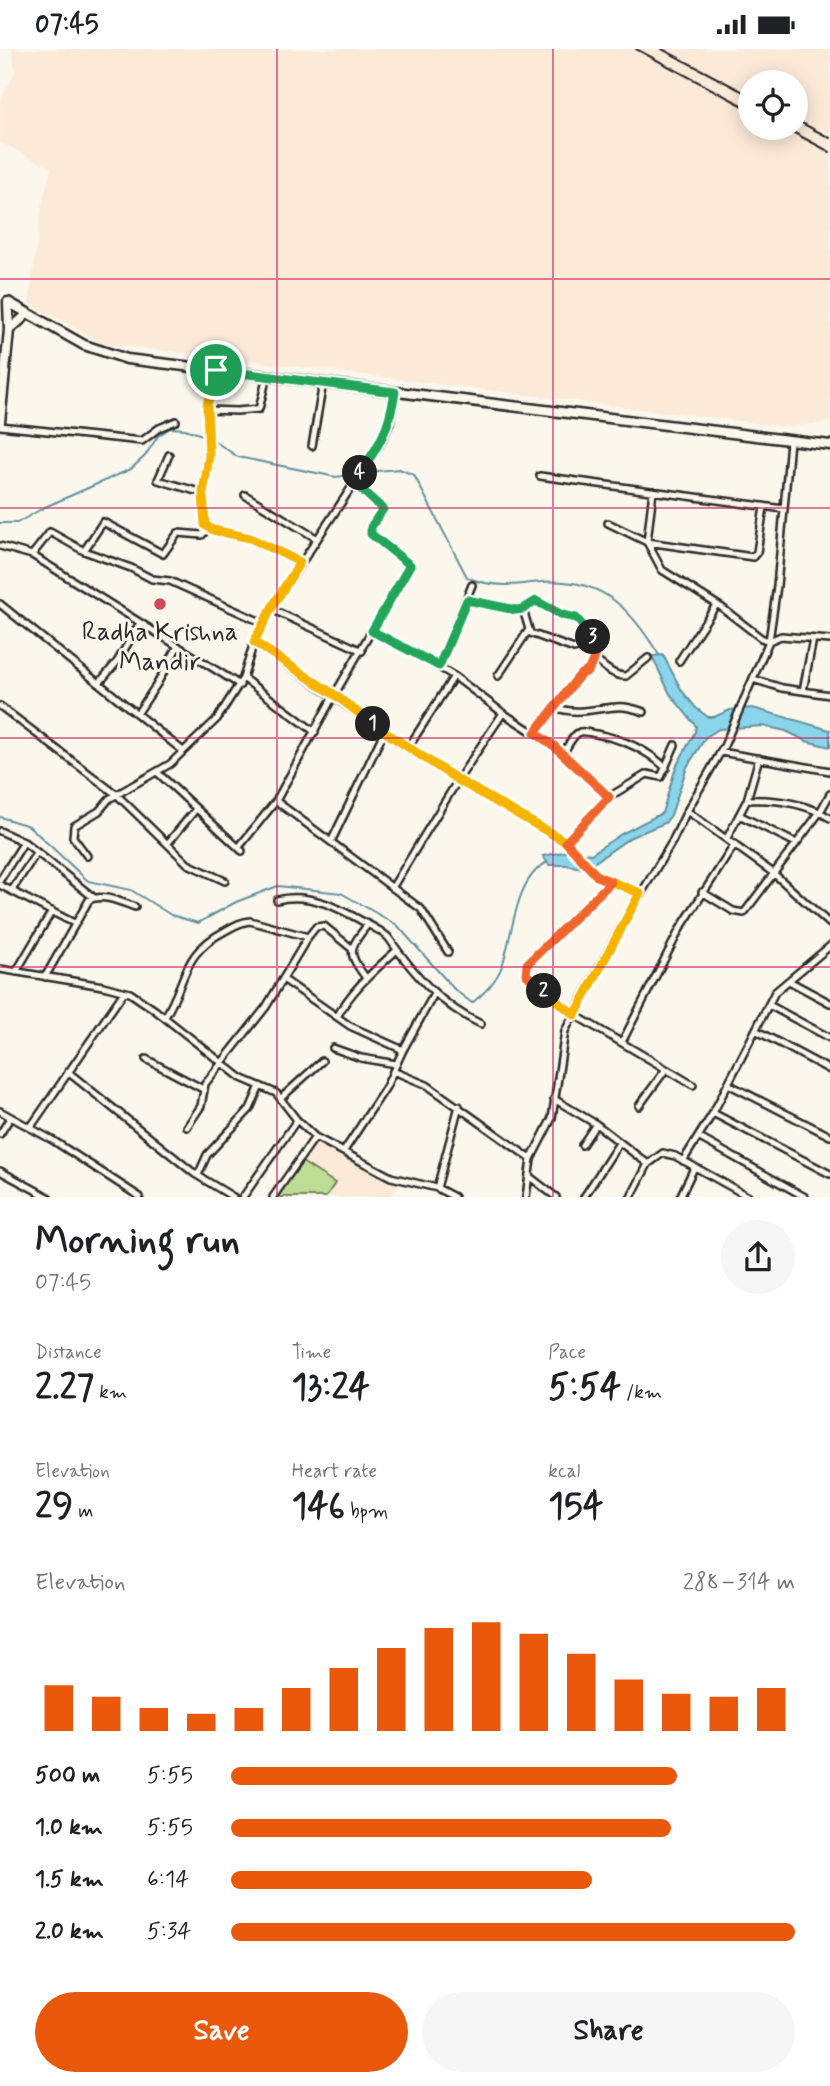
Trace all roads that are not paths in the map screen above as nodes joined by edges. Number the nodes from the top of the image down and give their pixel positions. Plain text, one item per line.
1 (6, 304) edge
2 (24, 317) junction
3 (38, 320) junction
4 (9, 330) junction
5 (216, 370) junction
6 (267, 376) junction
7 (323, 383) junction
8 (395, 392) junction
9 (207, 409) junction
10 (176, 421) dead end
11 (0, 424) edge
12 (790, 440) junction
13 (830, 445) edge
14 (312, 446) dead end
15 (169, 455) dead end
16 (540, 476) dead end
17 (354, 482) junction
18 (653, 491) junction
19 (203, 493) junction
20 (245, 495) dead end
21 (764, 506) junction
22 (784, 509) junction
23 (608, 523) dead end
24 (208, 528) junction
25 (316, 538) junction
26 (647, 542) junction
27 (0, 546) edge
28 (83, 551) junction
29 (32, 555) junction
30 (300, 562) junction
31 (472, 585) dead end
32 (467, 600) junction
33 (0, 604) edge
34 (716, 605) junction
35 (271, 609) junction
36 (523, 609) junction
37 (140, 623) junction
38 (263, 623) junction
39 (372, 631) junction
40 (528, 631) junction
41 (589, 632) junction
42 (813, 639) junction
43 (830, 640) edge
44 (769, 641) junction
45 (254, 642) junction
46 (178, 646) junction
47 (362, 651) junction
48 (648, 658) dead end
49 (594, 659) junction
50 (679, 661) dead end
51 (439, 666) junction
52 (454, 676) junction
53 (498, 676) dead end
54 (243, 678) junction
55 (753, 679) junction
56 (99, 683) junction
57 (240, 685) junction
58 (803, 691) junction
59 (335, 695) junction
60 (830, 695) edge
61 (0, 706) edge
62 (555, 707) junction
63 (644, 712) dead end
64 (503, 713) junction
65 (136, 714) junction
66 (315, 731) junction
67 (384, 732) junction
68 (535, 733) junction
69 (675, 745) dead end
70 (408, 748) junction
71 (723, 749) junction
72 (183, 751) junction
73 (563, 754) junction
74 (759, 758) junction
75 (666, 768) junction
76 (830, 771) edge
77 (158, 773) junction
78 (458, 780) junction
79 (830, 794) edge
80 (117, 795) junction
81 (609, 797) junction
82 (747, 800) junction
83 (276, 801) junction
84 (196, 810) junction
85 (687, 811) junction
86 (820, 812) junction
87 (739, 815) junction
88 (830, 818) edge
89 (0, 831) edge
90 (727, 838) junction
91 (24, 842) junction
92 (168, 842) junction
93 (331, 842) junction
94 (566, 842) junction
95 (796, 843) junction
96 (735, 844) junction
97 (37, 852) junction
98 (87, 856) dead end
99 (772, 872) junction
100 (225, 881) dead end
101 (0, 882) edge
102 (611, 882) junction
103 (393, 888) junction
104 (12, 890) junction
105 (702, 892) junction
106 (640, 893) junction
107 (93, 897) junction
108 (277, 900) dead end
109 (135, 907) dead end
110 (52, 911) junction
111 (74, 923) junction
112 (368, 924) junction
113 (830, 924) edge
114 (307, 937) junction
115 (830, 946) edge
116 (351, 948) junction
117 (397, 950) junction
118 (448, 952) dead end
119 (0, 969) edge
120 (16, 972) junction
121 (45, 977) junction
122 (366, 978) junction
123 (283, 979) junction
124 (789, 981) junction
125 (124, 992) junction
126 (434, 994) junction
127 (830, 1003) edge
128 (769, 1005) junction
129 (575, 1015) junction
130 (165, 1017) junction
131 (337, 1017) junction
132 (481, 1024) dead end
133 (757, 1031) junction
134 (830, 1038) edge
135 (622, 1042) junction
136 (333, 1048) dead end
137 (402, 1050) junction
138 (146, 1059) dead end
139 (322, 1061) dead end
140 (221, 1063) junction
141 (396, 1064) junction
142 (666, 1069) junction
143 (830, 1070) edge
144 (393, 1071) junction
145 (68, 1073) junction
146 (729, 1084) junction
147 (693, 1085) dead end
148 (260, 1086) junction
149 (203, 1089) junction
150 (281, 1098) junction
151 (554, 1099) junction
152 (459, 1106) junction
153 (639, 1106) dead end
154 (0, 1111) edge
155 (713, 1113) junction
156 (10, 1118) junction
157 (297, 1120) junction
158 (596, 1124) junction
159 (187, 1127) dead end
160 (30, 1128) junction
161 (0, 1134) edge
162 (830, 1136) edge
163 (315, 1137) junction
164 (698, 1137) junction
165 (619, 1143) junction
166 (582, 1145) dead end
167 (344, 1151) junction
168 (531, 1160) junction
169 (683, 1161) junction
170 (648, 1164) junction
171 (694, 1168) junction
172 (0, 1171) edge
173 (830, 1174) edge
174 (198, 1175) junction
175 (530, 1177) junction
176 (437, 1188) junction
177 (48, 1197) edge
178 (140, 1197) edge
179 (233, 1197) edge
180 (243, 1197) edge
181 (273, 1197) edge
182 (454, 1197) edge
183 (526, 1197) edge
184 (556, 1197) edge
185 (584, 1197) edge
186 (631, 1197) edge
187 (680, 1197) edge
188 (749, 1197) edge
189 (805, 1197) edge

1 - 2 main road
1 - 3 main road
1 - 4 main road
2 - 3 main road
2 - 4 main road
3 - 5 main road
4 - 11 main road
5 - 6 main road
5 - 9 street
6 - 7 main road
6 - 9 street
7 - 8 main road
7 - 14 street
8 - 12 main road
8 - 17 street
9 - 19 street
10 - 11 street
12 - 13 main road
12 - 22 street
15 - 19 street
16 - 18 street
17 - 25 street
17 - 39 street
18 - 21 street
18 - 26 street
19 - 24 street
20 - 25 street
21 - 22 street
21 - 26 street
22 - 44 street
23 - 26 street
24 - 28 street
24 - 30 street
25 - 30 street
26 - 34 street
27 - 29 street
28 - 29 street
28 - 38 street
29 - 37 street
30 - 35 street
31 - 32 street
32 - 36 street
32 - 51 street
33 - 56 street
34 - 44 street
34 - 50 street
35 - 38 street
35 - 47 street
36 - 40 street
36 - 41 street
37 - 46 street
37 - 56 street
38 - 45 street
39 - 47 street
39 - 51 street
40 - 41 street
40 - 53 street
41 - 49 street
42 - 43 street
42 - 44 street
42 - 58 street
44 - 55 street
45 - 54 street
45 - 59 street
46 - 57 street
46 - 65 street
47 - 59 street
48 - 49 street
49 - 62 street
51 - 52 street
52 - 64 street
52 - 70 street
54 - 57 street
54 - 66 street
55 - 58 street
55 - 71 street
56 - 65 street
57 - 72 street
58 - 60 street
59 - 66 street
59 - 67 street
61 - 80 street
62 - 63 street
62 - 68 street
64 - 68 street
64 - 78 street
65 - 72 street
66 - 83 street
67 - 70 street
67 - 93 street
68 - 73 street
69 - 75 street
70 - 78 street
71 - 74 street
71 - 85 street
72 - 77 street
73 - 75 street
73 - 81 street
74 - 76 street
74 - 82 street
75 - 81 street
77 - 80 street
77 - 84 street
78 - 94 street
78 - 103 street
79 - 86 street
80 - 92 street
80 - 98 street
81 - 94 street
82 - 86 street
82 - 87 street
83 - 84 street
83 - 93 street
84 - 92 street
85 - 90 street
85 - 106 street
86 - 88 street
86 - 95 street
87 - 90 street
87 - 95 street
89 - 91 street
90 - 96 street
91 - 97 street
91 - 101 street
92 - 100 street
93 - 103 street
94 - 102 street
95 - 99 street
96 - 99 street
96 - 105 street
97 - 104 street
97 - 107 street
99 - 105 street
99 - 113 street
101 - 104 street
102 - 106 street
102 - 129 street
103 - 118 street
104 - 110 street
105 - 135 street
106 - 129 street
107 - 109 street
107 - 111 street
108 - 112 street
110 - 111 street
110 - 120 street
111 - 121 street
112 - 116 street
112 - 117 street
114 - 116 street
114 - 123 street
114 - 130 street
115 - 124 street
116 - 122 street
117 - 122 street
117 - 126 street
119 - 120 street
120 - 121 street
121 - 125 street
122 - 131 street
123 - 131 street
123 - 140 street
124 - 127 street
124 - 128 street
125 - 130 street
125 - 145 street
126 - 132 street
126 - 137 street
128 - 133 street
128 - 134 street
129 - 135 street
129 - 151 street
130 - 140 street
131 - 137 street
133 - 143 street
133 - 146 street
135 - 142 street
136 - 141 street
137 - 141 street
138 - 149 street
139 - 150 street
140 - 148 street
140 - 149 street
141 - 144 street
142 - 147 street
142 - 153 street
144 - 152 street
144 - 167 street
145 - 160 street
145 - 174 street
146 - 155 street
146 - 162 street
148 - 150 street
148 - 174 street
149 - 159 street
150 - 157 street
151 - 158 street
151 - 168 street
152 - 168 street
152 - 176 street
154 - 156 street
155 - 164 street
155 - 173 street
156 - 160 street
156 - 161 street
157 - 163 street
157 - 180 street
158 - 165 street
158 - 166 street
160 - 178 street
163 - 167 street
163 - 181 street
164 - 169 street
164 - 189 street
165 - 170 street
165 - 185 street
167 - 176 street
168 - 175 street
169 - 170 street
169 - 171 street
170 - 186 street
171 - 187 street
171 - 188 street
172 - 177 street
174 - 179 street
175 - 183 street
175 - 184 street
176 - 182 street

